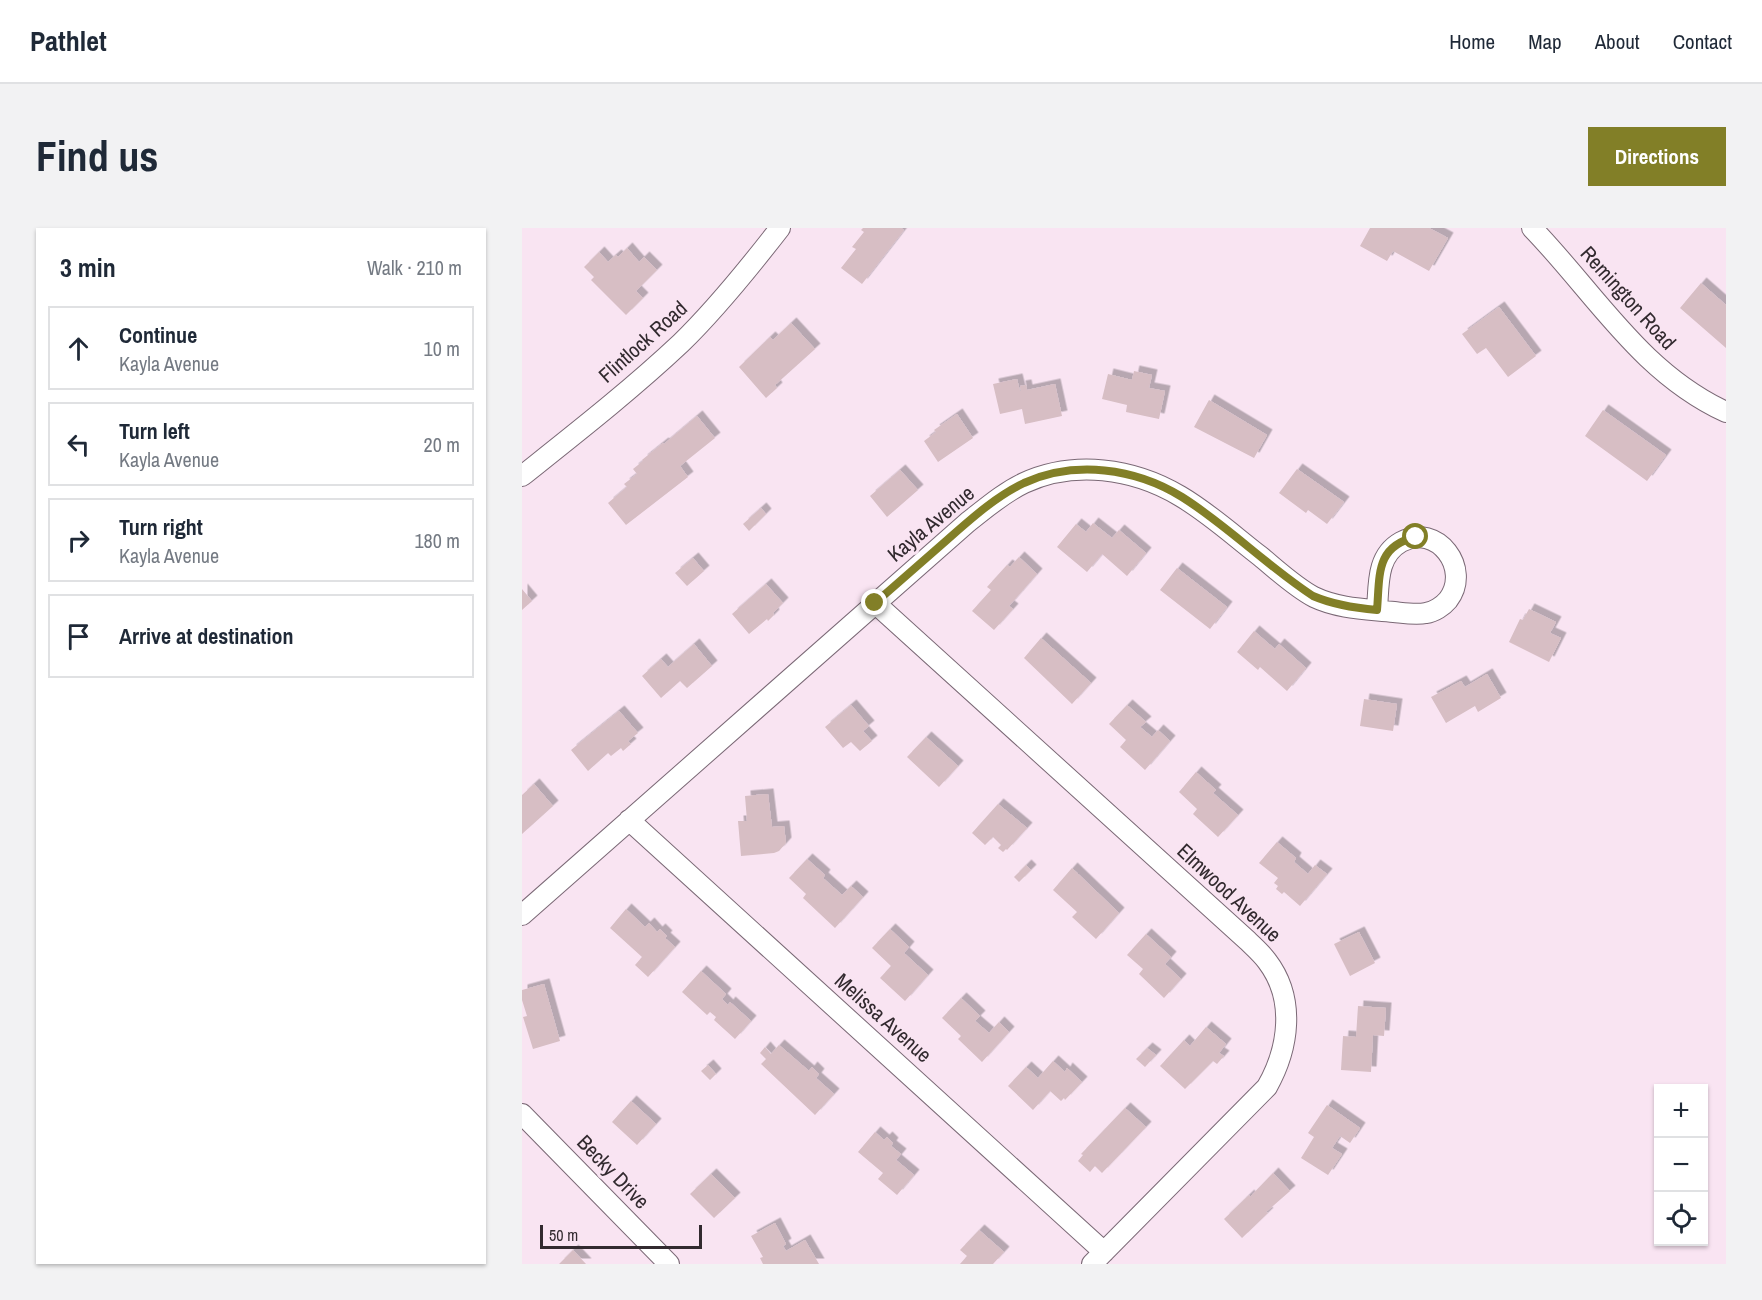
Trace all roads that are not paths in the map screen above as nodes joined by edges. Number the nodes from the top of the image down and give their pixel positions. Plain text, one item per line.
1 (780, 228) edge
2 (1532, 228) edge
3 (1726, 412) edge
4 (522, 476) edge
5 (875, 603) junction
6 (1377, 610) junction
7 (629, 820) junction
8 (522, 915) edge
9 (522, 1114) edge
10 (1098, 1258) edge
11 (669, 1264) edge

1 - 4 street, Flintlock Road
2 - 3 street, Remington Road
5 - 6 street, Kayla Avenue
5 - 7 street, Kayla Avenue
5 - 10 street, Elmwood Avenue
6 - 6 street, Kayla Avenue
7 - 8 street, Kayla Avenue
7 - 10 street, Melissa Avenue
9 - 11 street, Becky Drive

